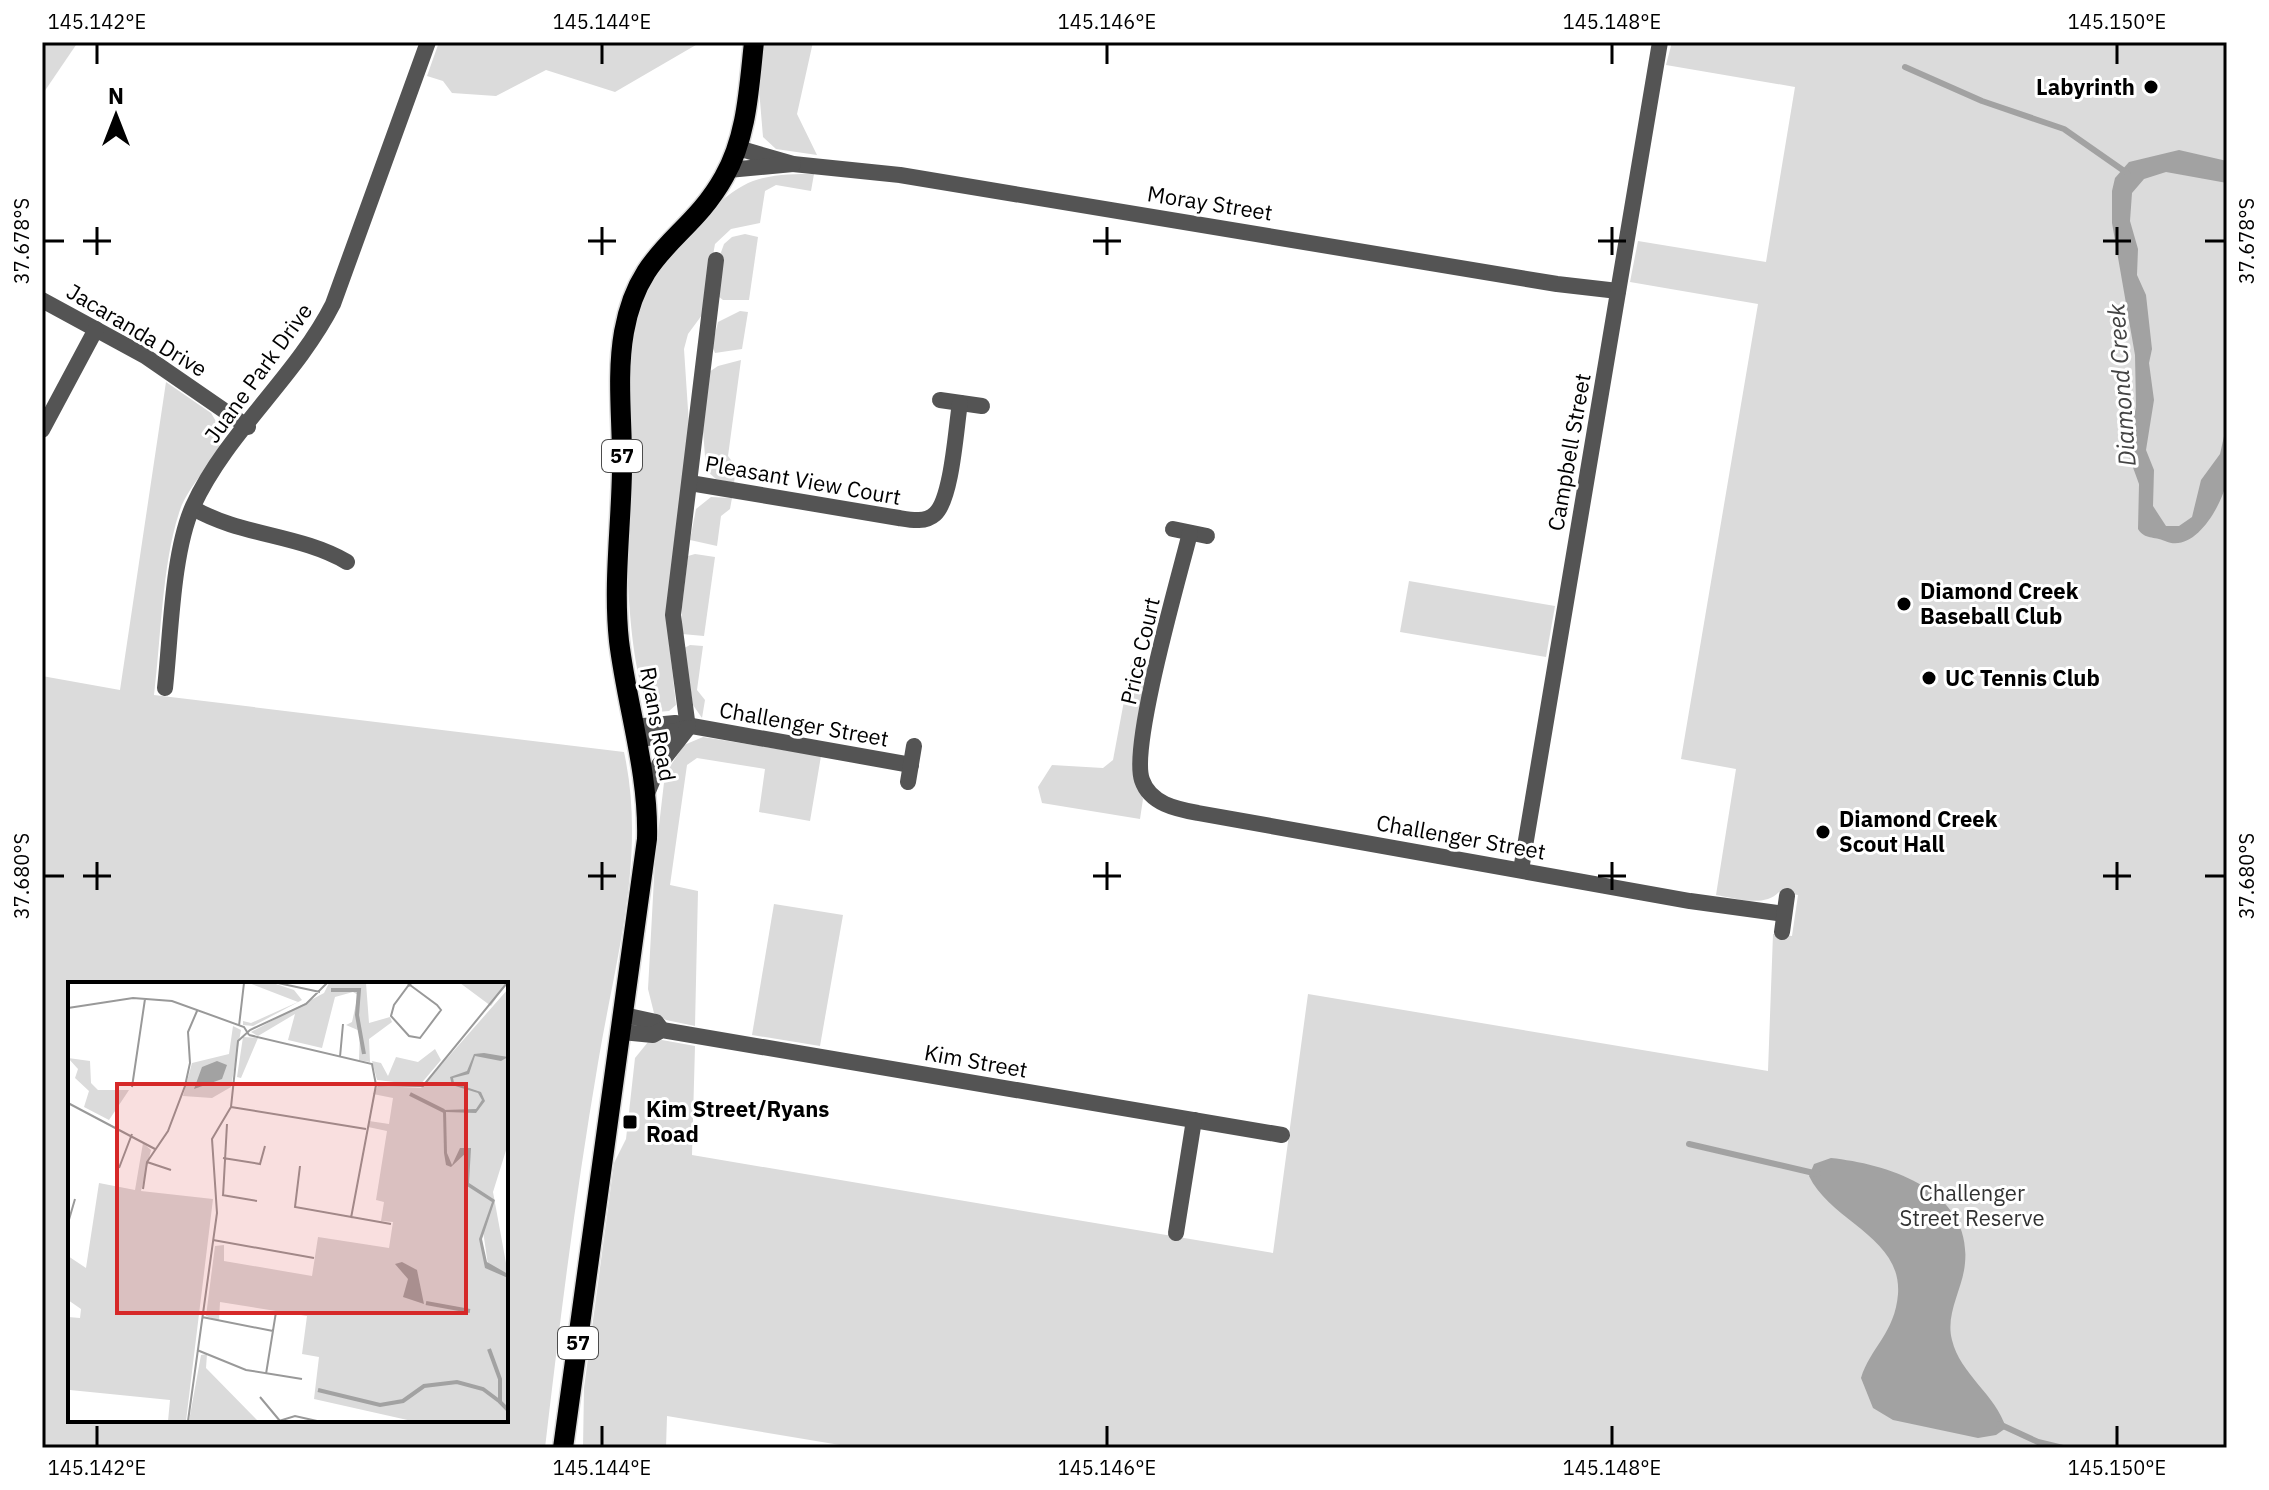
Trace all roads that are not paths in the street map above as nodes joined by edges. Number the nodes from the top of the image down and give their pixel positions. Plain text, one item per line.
1 (428, 42) edge
2 (754, 42) edge
3 (1660, 42) edge
4 (738, 148) junction
5 (793, 164) junction
6 (728, 170) junction
7 (716, 260) dead end
8 (1618, 291) junction
9 (42, 300) edge
10 (96, 329) junction
11 (940, 400) dead end
12 (960, 403) junction
13 (982, 406) dead end
14 (248, 427) junction
15 (42, 430) edge
16 (690, 483) junction
17 (193, 508) junction
18 (1190, 533) dead end
19 (347, 562) dead end
20 (165, 688) dead end
21 (688, 728) junction
22 (634, 734) junction
23 (914, 746) dead end
24 (1142, 780) joint
25 (646, 796) junction
26 (1521, 870) junction
27 (1787, 896) dead end
28 (1784, 914) junction
29 (1782, 932) dead end
30 (623, 1024) junction
31 (1194, 1120) junction
32 (1282, 1135) dead end
33 (1176, 1233) dead end
34 (563, 1448) edge

1 - 14 street, Juane Park Drive
2 - 4 main road, Ryans Road / 57
3 - 8 street, Campbell Street
4 - 5 street, Moray Street
4 - 6 main road, Ryans Road / 57
5 - 6 street, Moray Street
5 - 8 street, Moray Street
6 - 22 main road, Ryans Road / 57
7 - 16 street, Ryans Road
8 - 26 street, Campbell Street
9 - 10 street, Jacaranda Drive
10 - 14 street, Jacaranda Drive
10 - 15 street
11 - 12 street
12 - 13 street
12 - 16 street, Pleasant View Court
14 - 17 street, Juane Park Drive
16 - 21 street, Ryans Road
17 - 19 street
17 - 20 street, Juane Park Drive
18 - 24 street, Price Court
21 - 22 street, Challenger Street
21 - 23 street, Challenger Street
21 - 25 street, Challenger Street
22 - 25 main road, Ryans Road / 57
24 - 26 street, Challenger Street
25 - 30 main road, Ryans Road / 57
26 - 28 street, Challenger Street
27 - 28 street
28 - 29 street
30 - 31 street, Kim Street
30 - 34 main road, Ryans Road / 57
31 - 32 street, Kim Street
31 - 33 street

